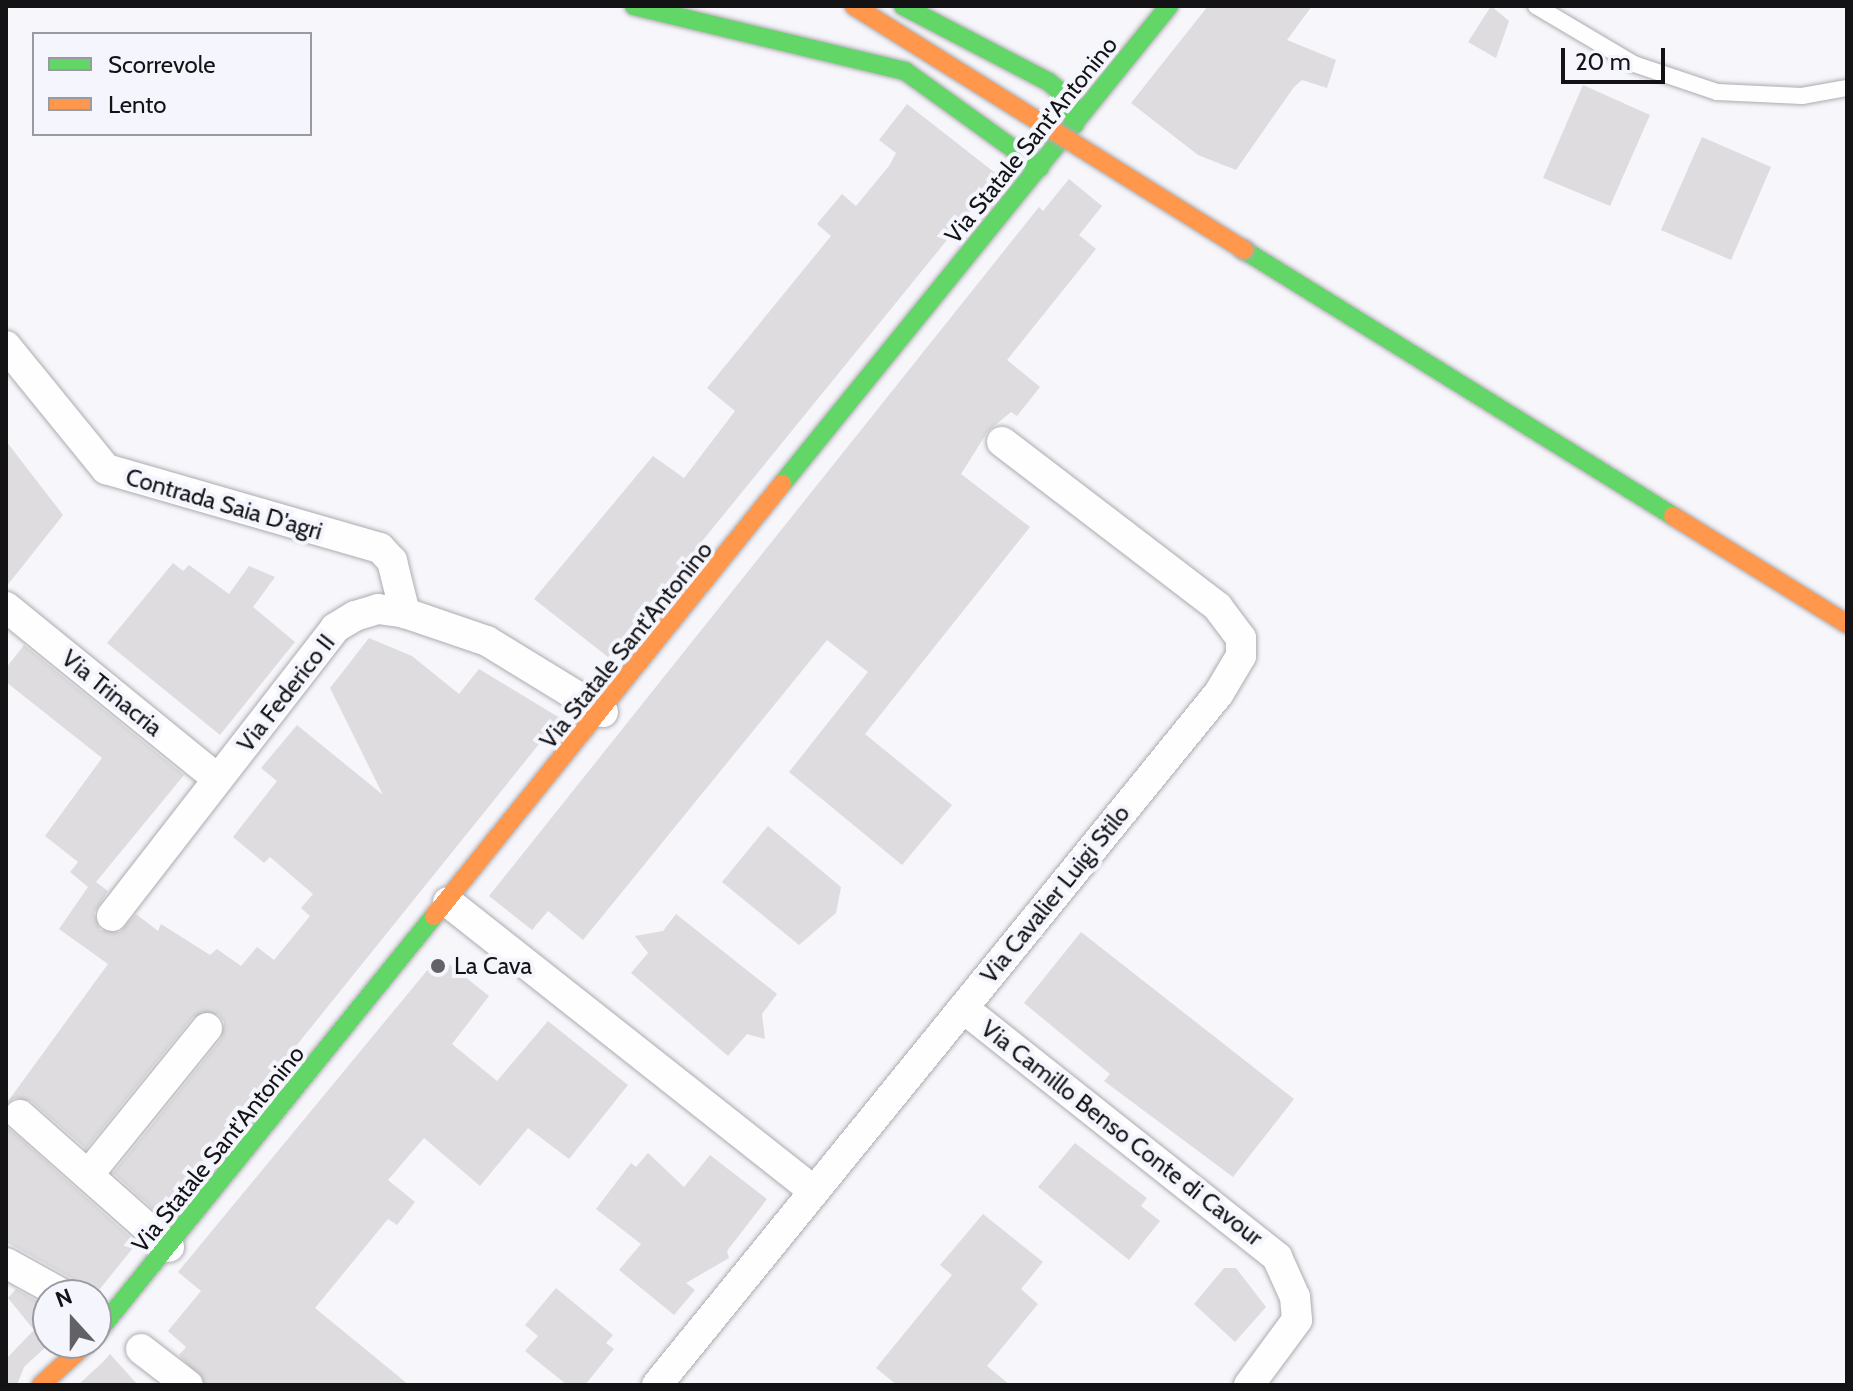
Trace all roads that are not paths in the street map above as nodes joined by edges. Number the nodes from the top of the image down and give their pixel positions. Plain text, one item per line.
1 (634, 6) edge
2 (854, 6) edge
3 (876, 6) edge
4 (903, 6) edge
5 (1169, 6) edge
6 (1536, 6) edge
7 (1129, 19) dead end
8 (851, 43) junction
9 (1139, 44) junction
10 (1123, 64) junction
11 (1093, 67) dead end
12 (1063, 71) dead end
13 (1033, 74) junction
14 (1847, 88) edge
15 (1075, 125) junction
16 (1040, 168) junction
17 (6, 346) edge
18 (1002, 442) dead end
19 (8, 613) edge
20 (405, 613) junction
21 (1847, 624) edge
22 (603, 712) junction
23 (218, 779) junction
24 (448, 902) junction
25 (112, 916) dead end
26 (963, 1008) junction
27 (207, 1028) dead end
28 (20, 1115) dead end
29 (88, 1175) junction
30 (814, 1191) junction
31 (169, 1247) junction
32 (6, 1263) edge
33 (35, 1279) edge
34 (112, 1317) edge
35 (141, 1349) dead end
36 (69, 1359) edge
37 (41, 1385) edge
38 (188, 1385) edge
39 (657, 1385) edge
40 (1249, 1385) edge

1 - 8 main road
2 - 21 main road, bridge
3 - 8 main road
4 - 13 main road
5 - 9 main road, Via Statale Sant'Antonino
6 - 14 lane
7 - 9 main road
8 - 16 main road
9 - 10 main road, Via Statale Sant'Antonino
10 - 11 main road
10 - 15 main road, Via Statale Sant'Antonino
12 - 13 main road
13 - 15 main road
15 - 16 main road, Via Statale Sant'Antonino
16 - 22 main road, Via Statale Sant'Antonino
17 - 20 street, Contrada Saia D'agri
18 - 26 street, Via Cavalier Luigi Stilo
19 - 23 street, Via Trinacria
20 - 22 street, Via Federico II
20 - 23 street, Via Federico II
22 - 24 main road, Via Statale Sant'Antonino
23 - 25 street, Via Federico II
24 - 30 street
24 - 31 main road, Via Statale Sant'Antonino
26 - 30 street, Via Cavalier Luigi Stilo
26 - 40 street, Via Camillo Benso Conte di Cavour
27 - 29 street
28 - 29 street
29 - 31 street
30 - 39 street, Via Cavalier Luigi Stilo
31 - 34 main road, Via Statale Sant'Antonino
32 - 33 street
35 - 38 street
36 - 37 main road

